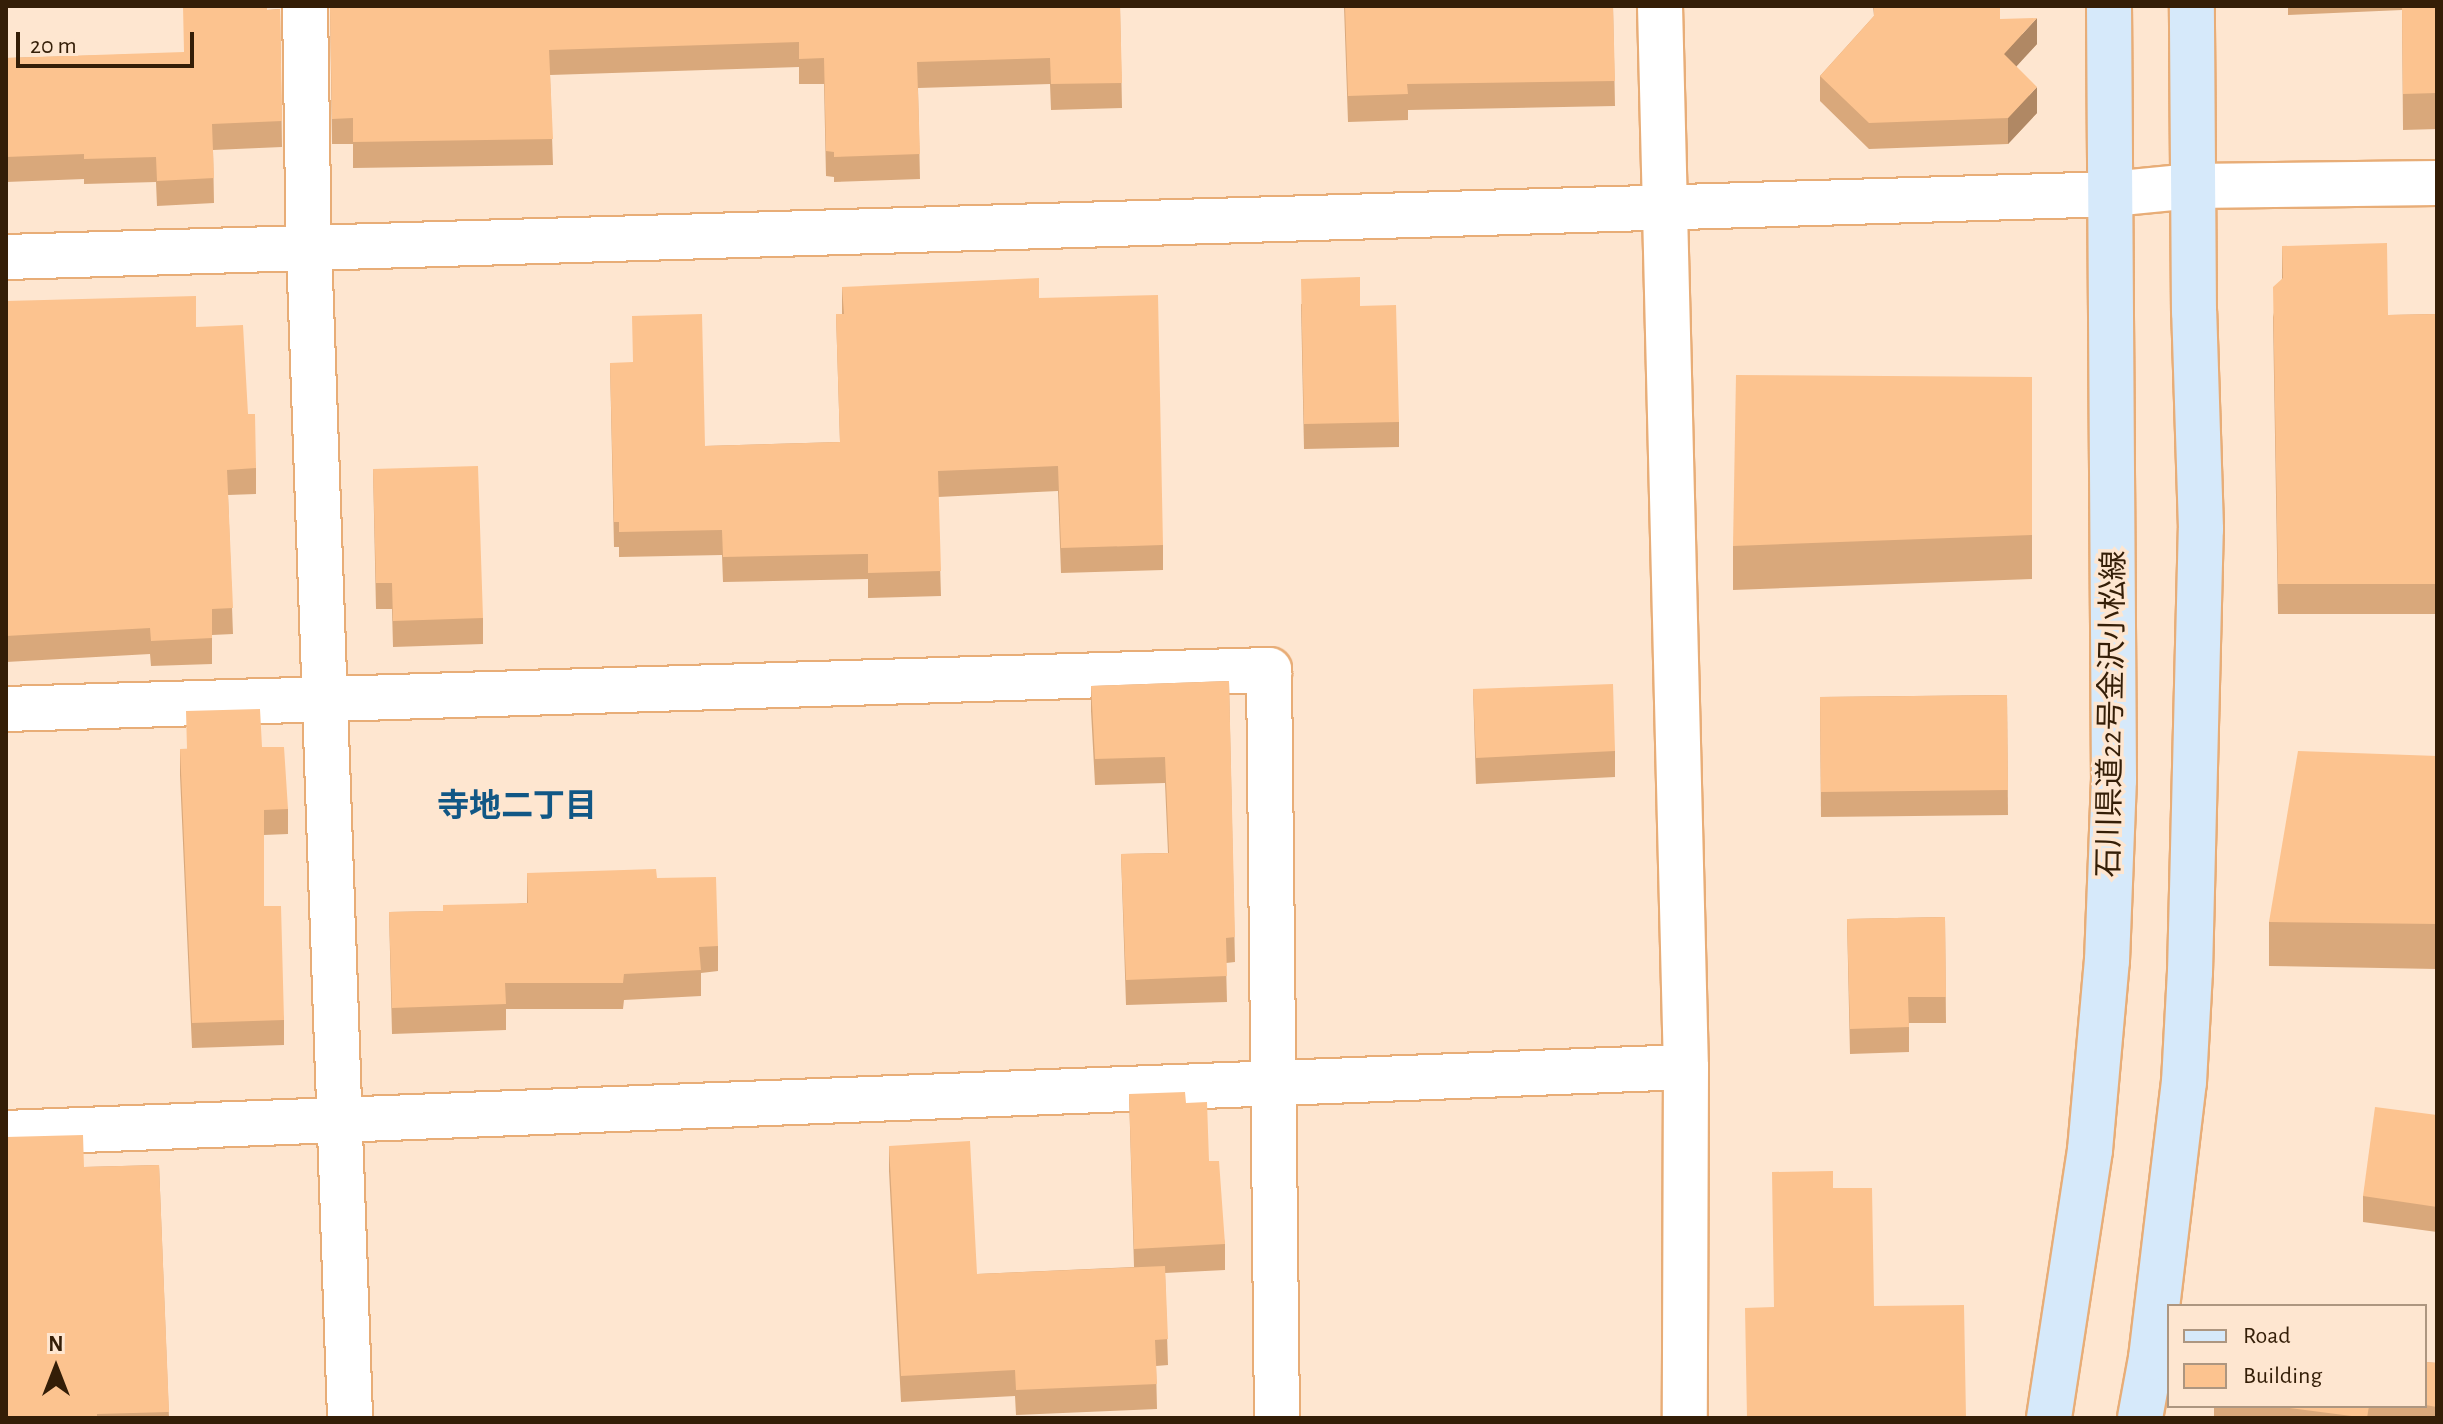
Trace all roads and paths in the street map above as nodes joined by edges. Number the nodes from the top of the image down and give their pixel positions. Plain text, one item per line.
1 (305, 6) edge
2 (1660, 6) edge
3 (2109, 6) edge
4 (2192, 6) edge
5 (2437, 183) edge
6 (2193, 186) junction
7 (2111, 194) junction
8 (1664, 205) junction
9 (309, 248) junction
10 (6, 257) edge
11 (325, 698) junction
12 (6, 709) edge
13 (1686, 1067) junction
14 (1275, 1083) junction
15 (339, 1120) junction
16 (6, 1133) edge
17 (350, 1418) edge
18 (1277, 1418) edge
19 (1685, 1418) edge
20 (2049, 1418) edge
21 (2140, 1418) edge

1 - 9 street
2 - 8 street
3 - 7 main road, 石川県道22号金沢小松線
4 - 6 main road
5 - 6 street
6 - 7 street
6 - 21 main road
7 - 8 street
7 - 20 main road, 石川県道22号金沢小松線
8 - 9 street
8 - 13 street
9 - 10 street
9 - 11 street
11 - 12 street
11 - 14 street
11 - 15 street
13 - 14 street
13 - 19 street
14 - 15 street
14 - 18 street
15 - 16 street
15 - 17 street

